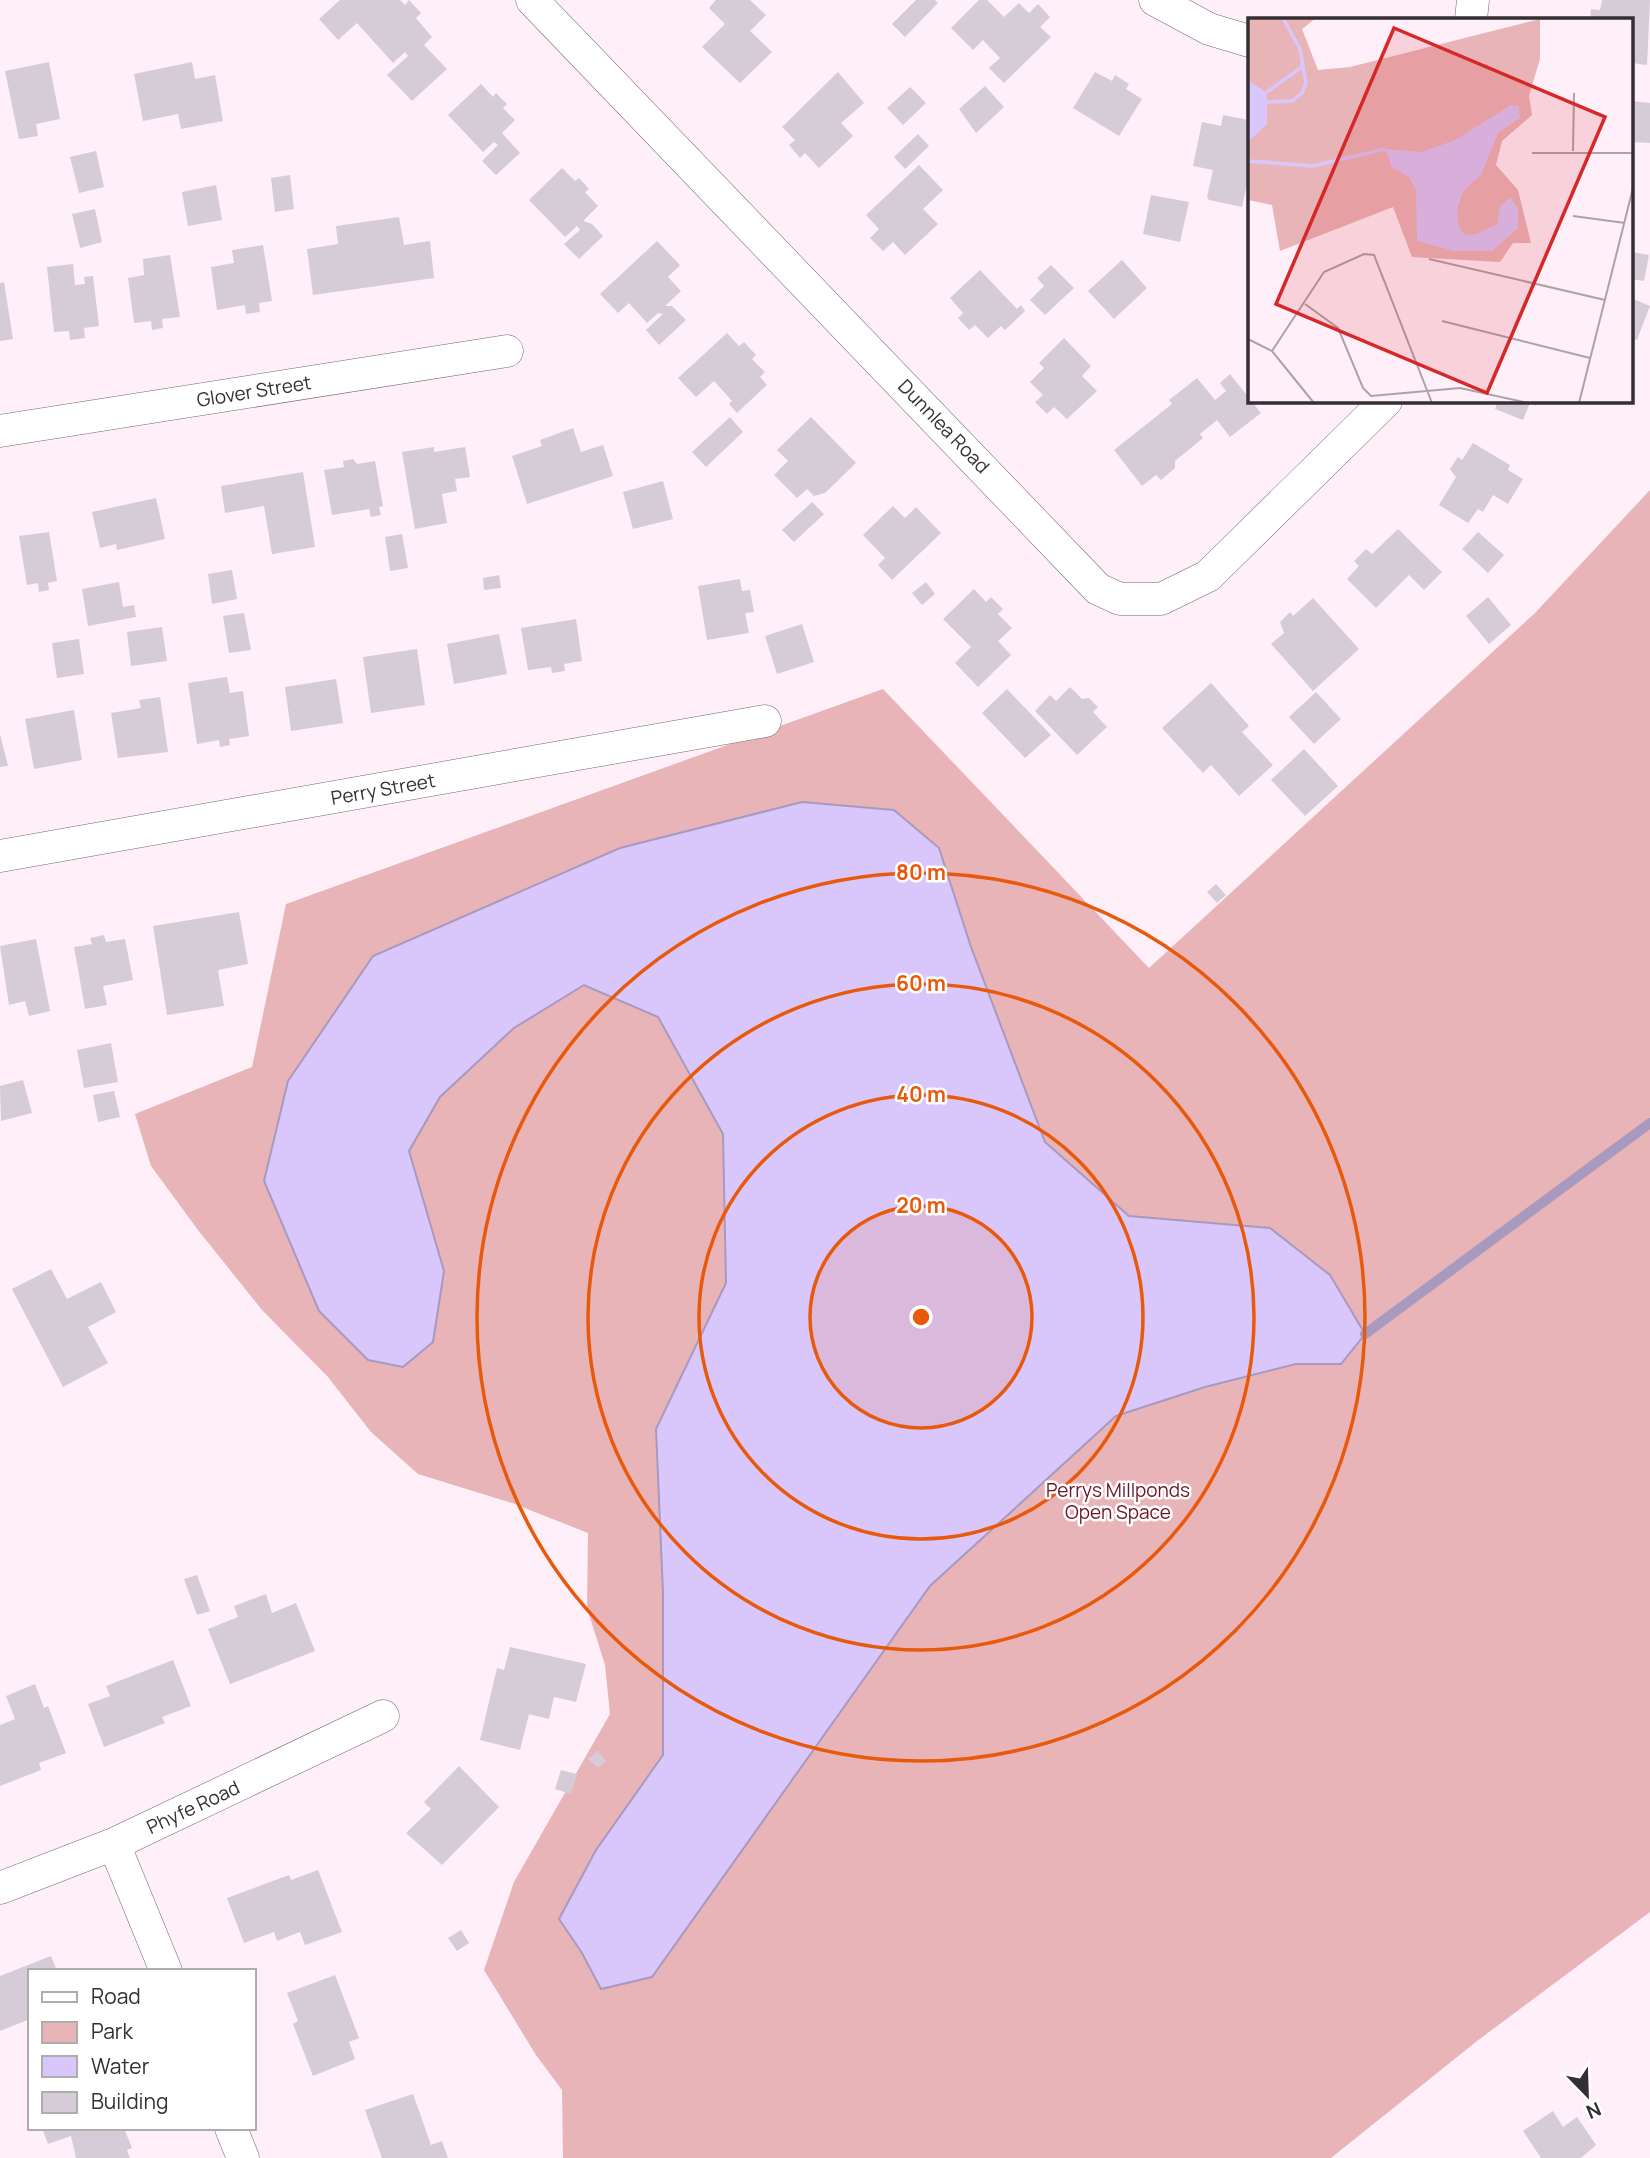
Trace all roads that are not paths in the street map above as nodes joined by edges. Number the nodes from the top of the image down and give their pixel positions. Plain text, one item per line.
1 (533, 0) edge
2 (1155, 0) edge
3 (1474, 0) edge
4 (1471, 18) edge
5 (1248, 41) edge
6 (507, 351) dead end
7 (1385, 402) edge
8 (0, 431) edge
9 (765, 721) dead end
10 (0, 856) edge
11 (383, 1716) dead end
12 (114, 1844) junction
13 (0, 1888) edge
14 (165, 1969) edge
15 (232, 2130) edge
16 (243, 2158) edge

1 - 7 street, Dunnlea Road
2 - 5 street
3 - 4 street
6 - 8 street, Glover Street
9 - 10 street, Perry Street
11 - 12 street, Phyfe Road
12 - 13 street, Phyfe Road
12 - 14 street
15 - 16 street

